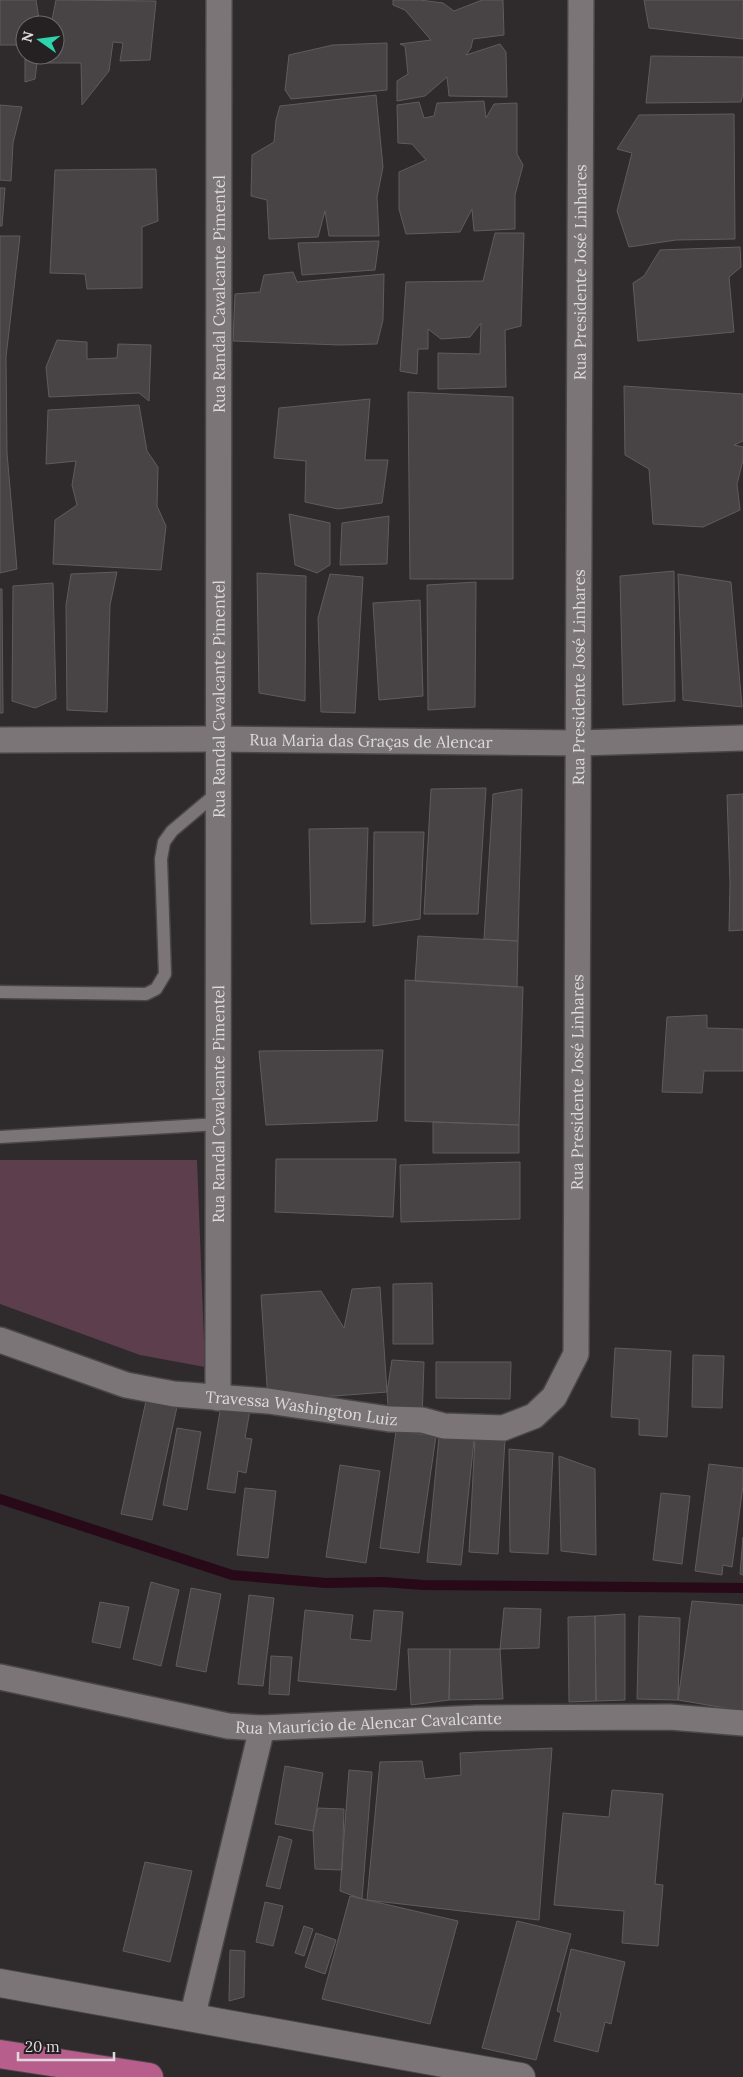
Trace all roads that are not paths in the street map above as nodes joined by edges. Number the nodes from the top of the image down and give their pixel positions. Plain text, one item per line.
1 (219, 0) edge
2 (582, 0) edge
3 (743, 738) edge
4 (218, 739) junction
5 (0, 740) edge
6 (579, 744) junction
7 (217, 794) junction
8 (0, 992) edge
9 (219, 1124) junction
10 (0, 1137) edge
11 (0, 1340) edge
12 (576, 1354) joint
13 (218, 1398) junction
14 (0, 1677) edge
15 (743, 1722) edge
16 (262, 1728) junction
17 (0, 1983) edge
18 (192, 2018) junction
19 (0, 2054) edge
20 (149, 2077) edge
21 (521, 2077) edge

1 - 4 street, Rua Randal Cavalcante Pimentel
2 - 6 street, Rua Presidente José Linhares
3 - 6 street, Rua Maria das Graças de Alencar
4 - 5 street, Rua Maria das Graças de Alencar
4 - 6 street, Rua Maria das Graças de Alencar
4 - 7 street, Rua Randal Cavalcante Pimentel
6 - 12 street, Rua Presidente José Linhares
7 - 8 lane
7 - 9 street, Rua Randal Cavalcante Pimentel
9 - 10 lane
9 - 13 street, Rua Randal Cavalcante Pimentel
11 - 13 street, Travessa Washington Luiz
12 - 13 street, Travessa Washington Luiz
14 - 16 street, Rua Maurício de Alencar Cavalcante
15 - 16 street, Rua Maurício de Alencar Cavalcante
16 - 18 street
17 - 18 street
18 - 21 street
19 - 20 highway

